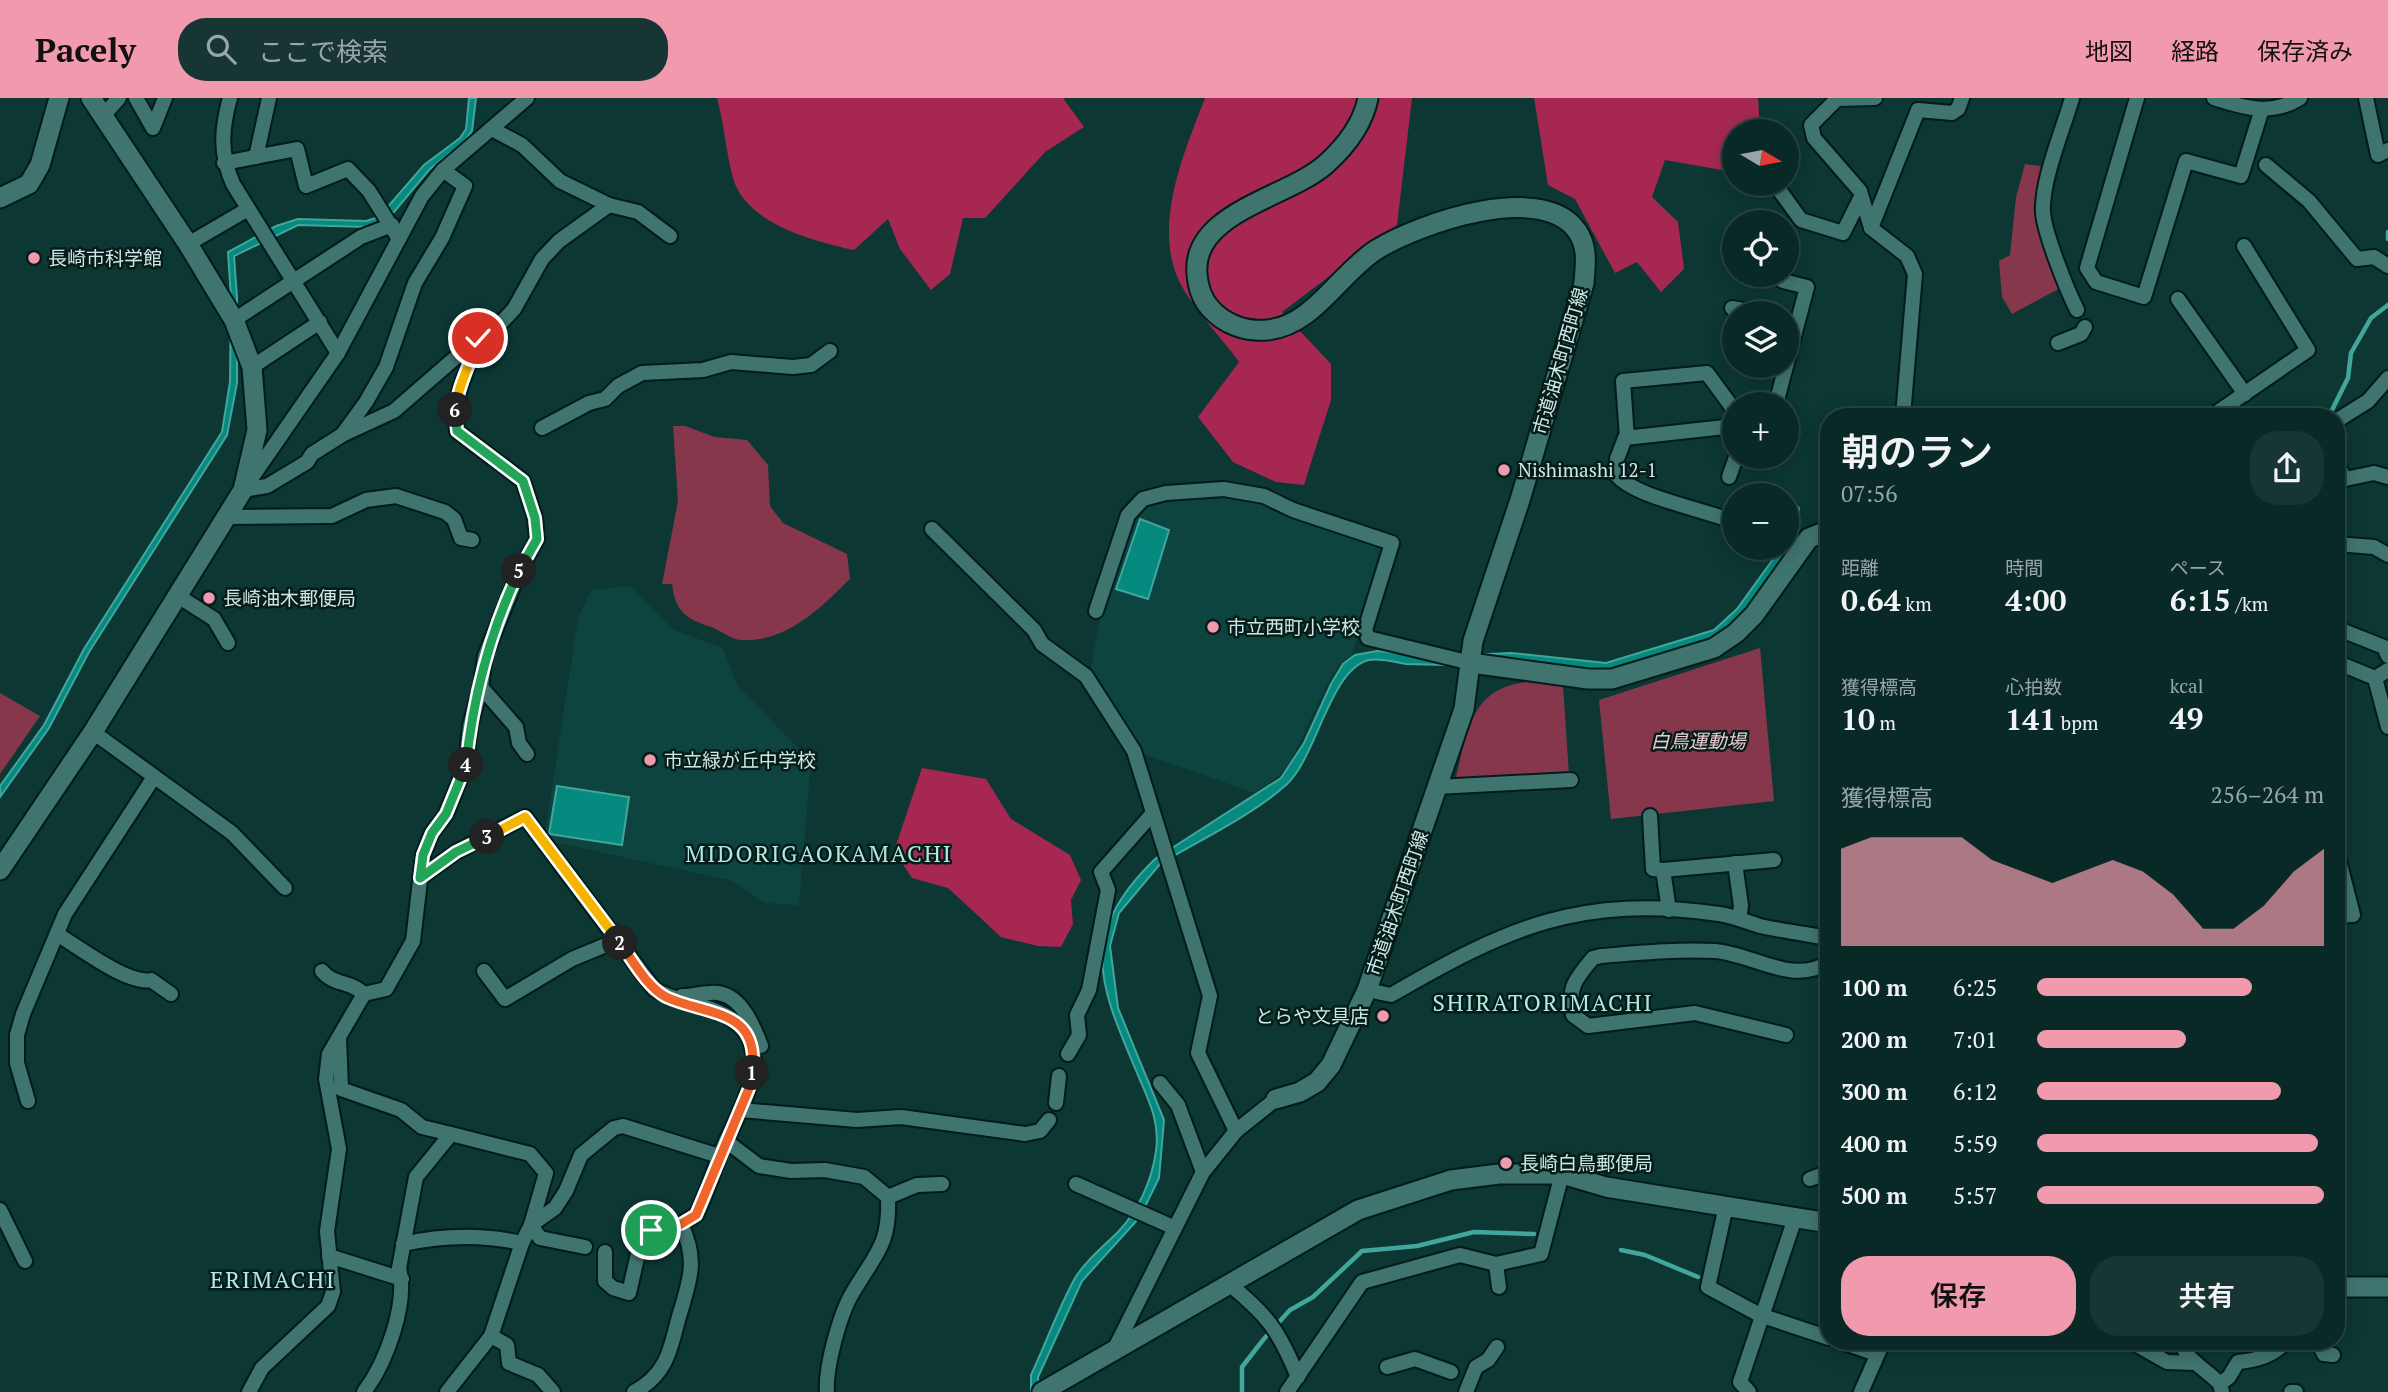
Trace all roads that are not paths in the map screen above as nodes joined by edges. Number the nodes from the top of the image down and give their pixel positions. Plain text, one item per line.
1 (59, 98) edge
2 (91, 98) edge
3 (119, 98) edge
4 (136, 98) edge
5 (165, 98) edge
6 (230, 98) edge
7 (269, 98) edge
8 (527, 98) edge
9 (1368, 98) edge
10 (1875, 98) edge
11 (1962, 98) edge
12 (2072, 98) edge
13 (2137, 98) edge
14 (2214, 98) edge
15 (2300, 98) edge
16 (2366, 98) edge
17 (1919, 104) edge
18 (2262, 110) junction
19 (103, 116) junction
20 (492, 129) junction
21 (2388, 150) edge
22 (256, 157) junction
23 (224, 163) junction
24 (2266, 165) dead end
25 (443, 170) junction
26 (1784, 196) edge
27 (1861, 197) junction
28 (0, 198) edge
29 (609, 205) junction
30 (248, 208) junction
31 (1871, 228) junction
32 (395, 232) junction
33 (670, 236) dead end
34 (188, 244) junction
35 (2244, 246) dead end
36 (2388, 267) edge
37 (296, 281) junction
38 (1799, 285) edge
39 (2178, 299) dead end
40 (1799, 307) edge
41 (2077, 310) dead end
42 (234, 320) junction
43 (320, 322) junction
44 (2085, 327) dead end
45 (478, 338) junction
46 (2058, 343) dead end
47 (830, 351) dead end
48 (338, 353) junction
49 (252, 367) junction
50 (2388, 378) edge
51 (1722, 394) edge
52 (2245, 394) junction
53 (1904, 408) edge
54 (2224, 408) edge
55 (2345, 415) edge
56 (1722, 427) edge
57 (542, 428) dead end
58 (342, 435) junction
59 (1627, 438) junction
60 (1731, 469) edge
61 (1728, 477) dead end
62 (2388, 477) edge
63 (2345, 480) edge
64 (243, 490) junction
65 (226, 517) junction
66 (1722, 517) edge
67 (932, 529) dead end
68 (1820, 534) edge
69 (472, 540) dead end
70 (1799, 544) edge
71 (2345, 545) edge
72 (2388, 555) edge
73 (1786, 560) edge
74 (178, 596) junction
75 (1096, 611) dead end
76 (2345, 632) edge
77 (229, 643) dead end
78 (2388, 656) edge
79 (1471, 663) junction
80 (2345, 664) edge
81 (2382, 674) edge
82 (481, 687) junction
83 (2388, 727) edge
84 (93, 732) junction
85 (527, 754) dead end
86 (155, 777) junction
87 (1571, 780) dead end
88 (1437, 786) junction
89 (1152, 814) junction
90 (1650, 816) dead end
91 (1774, 860) dead end
92 (1735, 863) junction
93 (0, 870) edge
94 (1663, 870) junction
95 (420, 878) junction
96 (2345, 884) edge
97 (285, 888) dead end
98 (1669, 910) junction
99 (2345, 915) edge
100 (1739, 919) junction
101 (57, 933) junction
102 (1820, 936) edge
103 (618, 940) junction
104 (1820, 966) edge
105 (322, 971) dead end
106 (484, 971) dead end
107 (1367, 990) junction
108 (364, 994) junction
109 (172, 995) dead end
110 (667, 997) junction
111 (1786, 1035) dead end
112 (339, 1037) junction
113 (761, 1046) dead end
114 (1068, 1054) dead end
115 (1059, 1076) dead end
116 (1160, 1083) dead end
117 (1276, 1099) joint
118 (28, 1101) dead end
119 (1056, 1103) dead end
120 (740, 1110) junction
121 (1049, 1120) dead end
122 (1236, 1131) junction
123 (451, 1134) junction
124 (726, 1141) junction
125 (719, 1156) junction
126 (1203, 1172) junction
127 (1562, 1174) junction
128 (1820, 1175) edge
129 (1810, 1179) dead end
130 (942, 1184) dead end
131 (1076, 1184) dead end
132 (888, 1198) junction
133 (1726, 1206) junction
134 (0, 1210) edge
135 (1795, 1218) junction
136 (1820, 1222) edge
137 (681, 1224) junction
138 (531, 1225) junction
139 (1175, 1228) junction
140 (522, 1243) junction
141 (403, 1244) junction
142 (584, 1247) dead end
143 (605, 1252) dead end
144 (329, 1256) junction
145 (26, 1261) dead end
146 (1496, 1264) junction
147 (402, 1279) junction
148 (1228, 1283) junction
149 (1499, 1287) dead end
150 (2345, 1287) edge
151 (2388, 1287) edge
152 (1760, 1315) junction
153 (1820, 1335) edge
154 (491, 1336) junction
155 (1497, 1347) dead end
156 (1115, 1348) junction
157 (1864, 1350) edge
158 (1878, 1350) edge
159 (2146, 1350) edge
160 (2184, 1350) edge
161 (2277, 1350) edge
162 (2322, 1350) edge
163 (1875, 1354) junction
164 (2333, 1355) dead end
165 (2196, 1363) junction
166 (1387, 1367) dead end
167 (1451, 1372) dead end
168 (1298, 1377) junction
169 (2221, 1388) edge
170 (248, 1392) edge
171 (364, 1392) edge
172 (447, 1392) edge
173 (553, 1392) edge
174 (634, 1392) edge
175 (827, 1392) edge
176 (1042, 1392) edge
177 (1287, 1392) edge
178 (1466, 1392) edge
179 (1749, 1392) edge
180 (1861, 1392) edge

1 - 28 street
2 - 19 street
3 - 19 street
4 - 5 street
6 - 23 street
7 - 22 street
8 - 20 street
9 - 79 street, 市道油木町西町線
10 - 27 street
11 - 17 street
12 - 41 street
13 - 18 street
14 - 18 street
15 - 18 street
16 - 21 street
17 - 31 street
19 - 34 street
20 - 25 street
20 - 29 street
22 - 23 street
22 - 32 street
23 - 30 street
24 - 36 street
25 - 32 street
25 - 58 street
26 - 27 street
27 - 31 street
29 - 33 street
29 - 45 street
30 - 34 street
30 - 37 street
31 - 53 street
32 - 37 street
32 - 48 street
34 - 42 street
35 - 52 street
37 - 42 street
37 - 43 street
38 - 40 street
39 - 52 street
42 - 49 street
43 - 48 street
43 - 49 street
44 - 46 street
45 - 58 street
45 - 82 street
47 - 57 street
48 - 64 street
49 - 64 street
50 - 55 street
51 - 59 street
52 - 54 street
56 - 59 street
58 - 64 street
59 - 66 street
60 - 61 street
62 - 63 street
64 - 65 street
65 - 69 street
65 - 74 street
67 - 89 street
68 - 70 street
71 - 72 street
73 - 79 street
74 - 77 street
74 - 84 street
75 - 79 street
76 - 78 street
79 - 88 street, 市道油木町西町線
80 - 81 street
81 - 83 street
82 - 85 street
82 - 95 street
84 - 86 street
84 - 93 street
86 - 97 street
86 - 101 street
87 - 88 street
88 - 107 street, 市道油木町西町線
89 - 114 street
89 - 122 street
90 - 94 street
91 - 92 street
92 - 94 street
92 - 100 street
94 - 98 street
95 - 103 street
95 - 108 street
96 - 99 street
98 - 100 street
98 - 107 street
100 - 102 street
101 - 109 street
101 - 118 street
103 - 106 street
103 - 110 street
104 - 111 street
105 - 108 street
107 - 117 street, 市道油木町西町線
108 - 112 street
110 - 113 street
110 - 120 street
112 - 123 street
112 - 144 street
115 - 119 street
116 - 126 street
117 - 122 street
120 - 121 street
120 - 124 street
122 - 126 street
123 - 138 street
123 - 141 street
124 - 125 street
124 - 132 street
125 - 137 street
125 - 138 street
126 - 139 street
127 - 133 street
127 - 146 street
127 - 148 street
128 - 129 street
130 - 132 street
131 - 139 street
132 - 175 street
133 - 135 street
133 - 152 street
134 - 145 street
135 - 136 street
135 - 152 street
137 - 143 street
137 - 174 street
138 - 140 street
138 - 142 street
139 - 156 street
140 - 141 street
140 - 154 street
141 - 147 street
144 - 147 street
144 - 170 street
146 - 149 street
146 - 168 street
147 - 171 street
148 - 156 street
148 - 168 street
150 - 151 street
152 - 153 street
152 - 179 street
154 - 172 street
154 - 173 street
155 - 178 street
156 - 176 street
157 - 163 street
158 - 163 street
159 - 165 street
160 - 165 street
161 - 169 street
162 - 164 street
163 - 180 street
165 - 169 street
166 - 167 street
168 - 177 street

